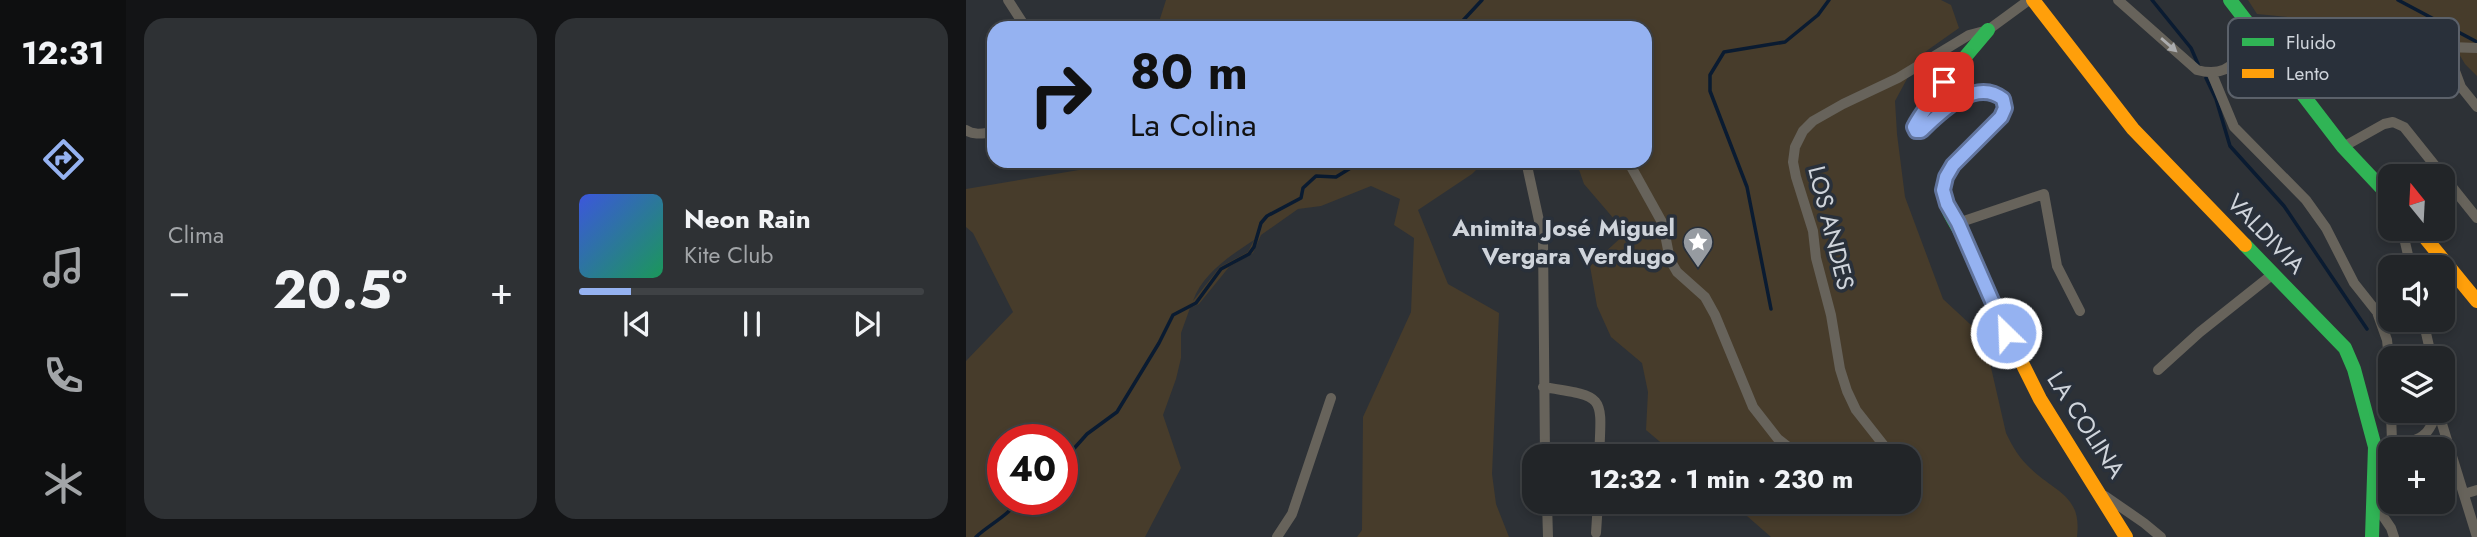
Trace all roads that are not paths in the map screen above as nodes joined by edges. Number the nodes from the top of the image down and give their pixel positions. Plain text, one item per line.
1 (1008, 0) edge
2 (2031, 0) edge
3 (2118, 0) edge
4 (2230, 0) edge
5 (2243, 18) edge
6 (1022, 21) edge
7 (1988, 30) junction
8 (2459, 47) edge
9 (2477, 48) edge
10 (2228, 67) edge
11 (2211, 74) junction
12 (2459, 84) edge
13 (2305, 98) edge
14 (2477, 107) edge
15 (966, 130) edge
16 (987, 133) edge
17 (2343, 147) junction
18 (1528, 168) edge
19 (1632, 168) edge
20 (2378, 184) edge
21 (2477, 218) edge
22 (1958, 223) junction
23 (2429, 242) edge
24 (2273, 274) junction
25 (2477, 301) edge
26 (2080, 311) dead end
27 (2388, 346) edge
28 (2158, 370) dead end
29 (1544, 387) junction
30 (1331, 398) dead end
31 (2432, 423) edge
32 (2441, 423) edge
33 (2421, 437) edge
34 (1545, 444) edge
35 (1600, 444) edge
36 (1784, 444) edge
37 (1883, 444) edge
38 (2378, 446) edge
39 (2375, 447) junction
40 (2477, 490) edge
41 (2464, 494) junction
42 (2104, 496) junction
43 (2373, 503) junction
44 (1547, 514) edge
45 (1597, 514) edge
46 (1596, 533) dead end
47 (1277, 537) edge
48 (1548, 537) edge
49 (2126, 537) edge
50 (2161, 537) edge
51 (2372, 537) edge
52 (2394, 537) edge
53 (2477, 537) edge

1 - 6 street
2 - 7 street, LOS ANDES
2 - 24 street, VALDIVIA
3 -> 11 street
4 - 5 street
7 - 22 street, LA COLINA
7 - 37 street, LOS ANDES
8 - 9 street
10 - 11 street
11 - 27 street
12 - 14 street
13 - 17 street
15 - 16 street
17 - 20 street
17 - 21 street
18 - 29 street
19 - 36 street
22 - 26 street
22 - 42 street, LA COLINA
23 - 25 street
24 - 28 street
24 - 39 street, VALDIVIA
29 - 34 street
29 - 35 street
30 - 47 street
31 - 33 street
32 - 41 street
38 - 39 street
39 - 43 street, VALDIVIA
40 - 41 street
41 - 53 street
42 - 49 street, LA COLINA
42 - 50 street
43 - 51 street, VALDIVIA
43 - 52 street
44 - 48 street
45 - 46 street

